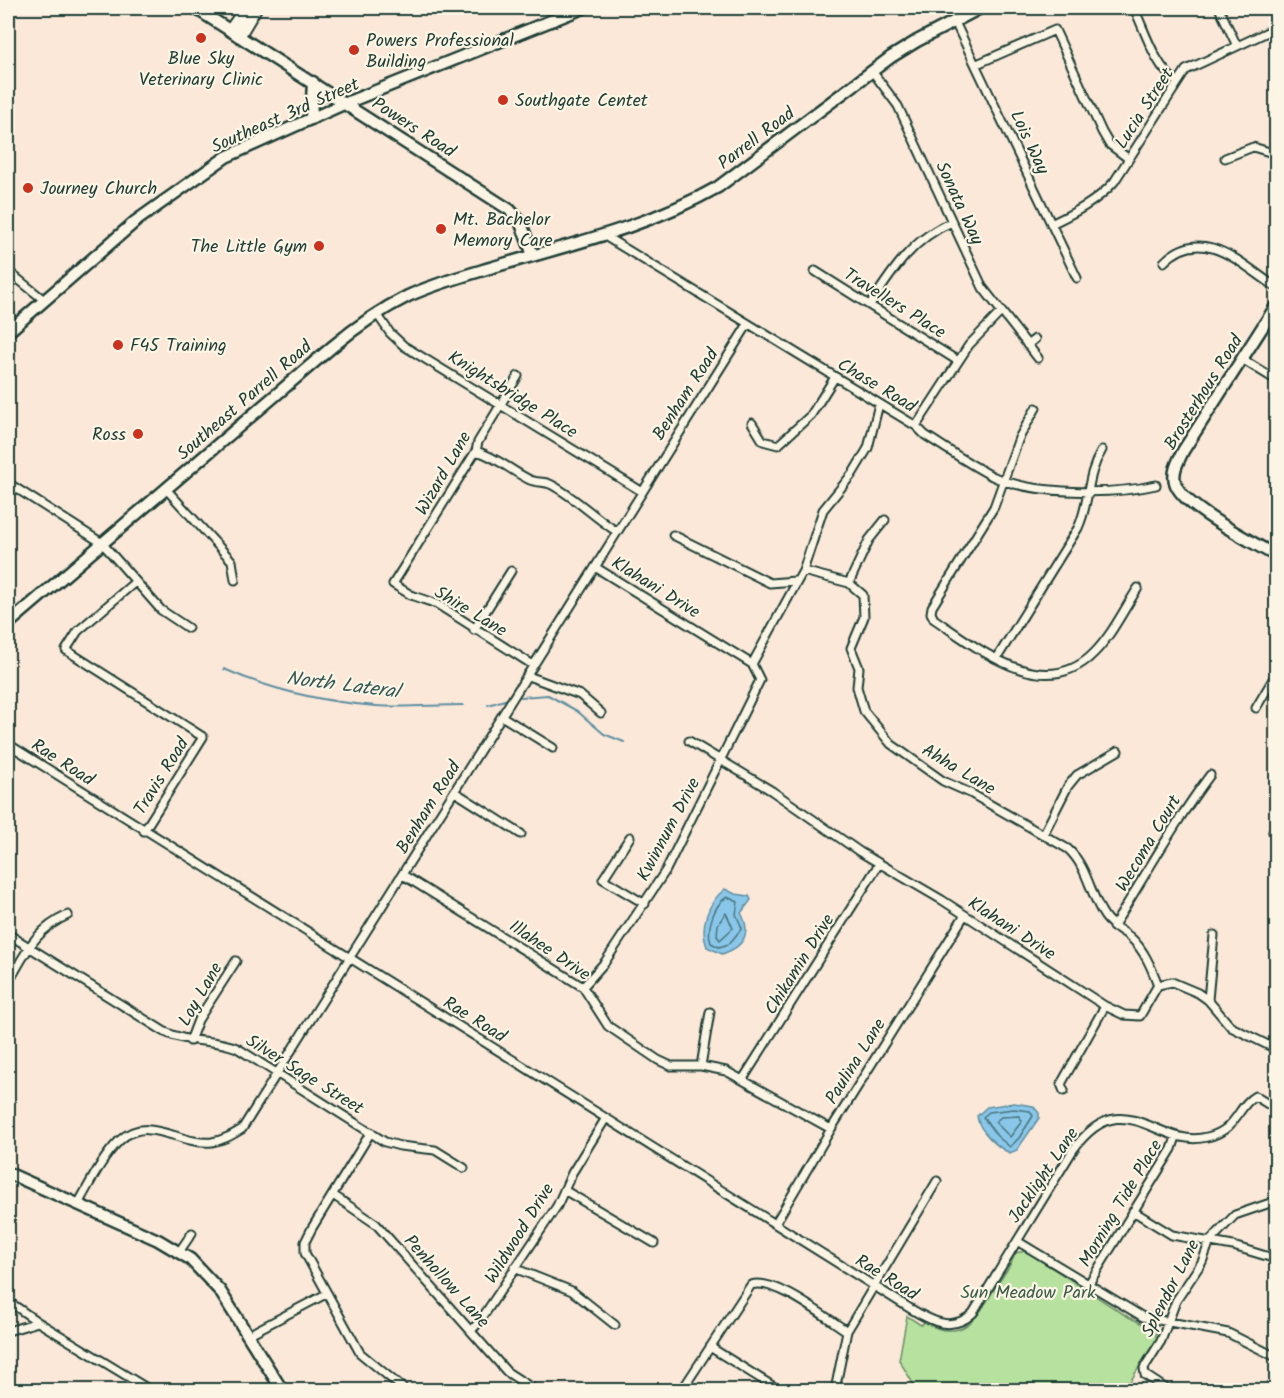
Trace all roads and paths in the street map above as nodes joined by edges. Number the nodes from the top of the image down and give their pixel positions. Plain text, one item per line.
1 (195, 8) edge
2 (246, 8) edge
3 (255, 8) edge
4 (583, 8) edge
5 (980, 8) edge
6 (1134, 8) edge
7 (1219, 8) edge
8 (954, 20) junction
9 (1276, 28) edge
10 (235, 33) junction
11 (1237, 46) junction
12 (977, 64) junction
13 (872, 71) junction
14 (313, 82) junction
15 (1177, 82) junction
16 (346, 103) junction
17 (311, 119) junction
18 (1276, 154) edge
19 (1225, 158) dead end
20 (1129, 159) junction
21 (952, 222) junction
22 (1052, 224) junction
23 (603, 235) junction
24 (533, 255) junction
25 (1164, 262) dead end
26 (8, 271) edge
27 (815, 271) dead end
28 (1077, 278) dead end
29 (1276, 287) edge
30 (44, 300) junction
31 (870, 305) junction
32 (1276, 306) edge
33 (1001, 312) junction
34 (376, 314) junction
35 (748, 324) junction
36 (8, 332) edge
37 (1035, 339) dead end
38 (1027, 345) junction
39 (1038, 358) dead end
40 (1242, 359) junction
41 (958, 361) junction
42 (518, 376) dead end
43 (835, 377) junction
44 (1276, 380) edge
45 (879, 404) junction
46 (501, 405) junction
47 (1036, 408) dead end
48 (752, 423) dead end
49 (916, 426) junction
50 (1102, 450) dead end
51 (477, 451) junction
52 (1003, 480) junction
53 (8, 483) edge
54 (1156, 485) dead end
55 (166, 489) junction
56 (641, 491) junction
57 (1087, 491) junction
58 (885, 520) dead end
59 (616, 531) junction
60 (673, 535) dead end
61 (102, 543) junction
62 (1276, 556) edge
63 (595, 567) junction
64 (511, 571) dead end
65 (803, 571) junction
66 (235, 580) dead end
67 (795, 581) junction
68 (135, 582) junction
69 (849, 583) junction
70 (393, 584) joint
71 (1138, 588) dead end
72 (8, 624) edge
73 (188, 628) dead end
74 (474, 630) junction
75 (997, 658) junction
76 (752, 664) junction
77 (533, 665) junction
78 (1276, 674) edge
79 (528, 675) junction
80 (760, 675) joint
81 (1256, 708) dead end
82 (602, 713) dead end
83 (503, 717) junction
84 (688, 741) dead end
85 (8, 744) edge
86 (553, 748) dead end
87 (1118, 751) dead end
88 (720, 761) junction
89 (1210, 775) dead end
90 (455, 792) junction
91 (144, 831) junction
92 (521, 834) dead end
93 (1042, 835) junction
94 (630, 837) dead end
95 (879, 864) junction
96 (403, 875) junction
97 (645, 904) junction
98 (68, 915) dead end
99 (964, 916) junction
100 (1113, 927) junction
101 (8, 934) edge
102 (1214, 935) dead end
103 (30, 948) junction
104 (351, 959) junction
105 (236, 961) dead end
106 (8, 983) edge
107 (1158, 985) junction
108 (583, 987) junction
109 (1209, 1000) junction
110 (1105, 1006) junction
111 (710, 1012) dead end
112 (190, 1041) junction
113 (1276, 1049) edge
114 (701, 1066) junction
115 (278, 1074) junction
116 (743, 1080) junction
117 (1064, 1091) dead end
118 (1276, 1109) edge
119 (606, 1118) junction
120 (831, 1129) junction
121 (371, 1132) junction
122 (1176, 1137) junction
123 (464, 1168) dead end
124 (8, 1173) edge
125 (938, 1181) dead end
126 (564, 1190) junction
127 (333, 1195) junction
128 (1276, 1201) edge
129 (78, 1204) junction
130 (1133, 1211) junction
131 (775, 1224) junction
132 (192, 1233) dead end
133 (1017, 1241) junction
134 (1210, 1241) junction
135 (654, 1243) dead end
136 (180, 1252) junction
137 (1276, 1259) edge
138 (514, 1268) junction
139 (1088, 1285) junction
140 (874, 1286) junction
141 (326, 1294) junction
142 (8, 1301) edge
143 (927, 1319) joint
144 (39, 1322) junction
145 (1168, 1323) junction
146 (615, 1325) dead end
147 (471, 1330) junction
148 (8, 1331) edge
149 (847, 1331) junction
150 (248, 1335) junction
151 (710, 1347) junction
152 (1276, 1357) edge
153 (150, 1390) edge
154 (282, 1390) edge
155 (405, 1390) edge
156 (535, 1390) edge
157 (682, 1390) edge
158 (779, 1390) edge
159 (836, 1390) edge
160 (1168, 1390) edge

1 - 10 street, Powers Road
2 - 10 highway
3 - 10 highway
4 - 16 street, Southeast 3rd Street
5 - 8 street, Parrell Road
6 - 15 street
7 - 11 street
8 - 12 street, Lois Way
8 - 13 street, Parrell Road
9 - 11 street, Lucia Street
10 - 14 street, Powers Road
11 - 15 street, Lucia Street
12 - 20 street
12 - 22 street, Lois Way
13 - 21 street, Sonata Way
13 - 23 street, Parrell Road
14 - 16 street, Powers Road
14 - 17 street
15 - 20 street, Lucia Street
16 - 17 street, Southeast 3rd Street
16 - 24 street, Powers Road
17 - 30 street, Southeast 3rd Street
18 - 19 street
20 - 22 street, Lucia Street
21 - 31 street
21 - 33 street, Sonata Way
22 - 28 street, Lois Way
23 - 24 street, Parrell Road
23 - 35 street, Chase Road
24 - 34 street, Southeast Parrell Road
25 - 29 street
26 - 30 street
27 - 31 street, Travellers Place
30 - 36 street, Southeast 3rd Street
31 - 41 street, Travellers Place
32 - 40 street, Brosterhous Road
33 - 38 street, Sonata Way
33 - 41 street
34 - 46 street, Knightsbridge Place
34 - 55 street, Southeast Parrell Road
35 - 43 street, Chase Road
35 - 56 street, Benham Road
37 - 38 street
38 - 39 street, Sonata Way
40 - 44 street
40 - 62 street, Brosterhous Road
41 - 49 street
42 - 46 street, Wizard Lane
43 - 45 street, Chase Road
43 - 48 street
45 - 49 street, Chase Road
45 - 65 street
46 - 51 street, Wizard Lane
46 - 56 street, Knightsbridge Place
47 - 52 street
49 - 52 street, Chase Road
50 - 57 street
51 - 59 street
51 - 70 street, Wizard Lane
52 - 57 street, Chase Road
52 - 75 street
53 - 61 street
54 - 57 street, Chase Road
55 - 61 street, Southeast Parrell Road
55 - 66 street
56 - 59 street, Benham Road
57 - 75 street
58 - 69 street
59 - 63 street, Benham Road
60 - 67 street
61 - 68 street
61 - 72 street, Southeast Parrell Road
63 - 76 street, Klahani Drive
63 - 77 street, Benham Road
64 - 74 street
65 - 67 street
65 - 69 street
67 - 76 street
68 - 73 street
68 - 91 street, Travis Road
69 - 93 street, Ahha Lane
70 - 74 street, Shire Lane
71 - 75 street
74 - 77 street, Shire Lane
76 - 80 street, Klahani Drive
77 - 79 street, Benham Road
78 - 81 street
79 - 82 street
79 - 83 street, Benham Road
80 - 88 street, Kwinnum Drive
83 - 86 street
83 - 90 street, Benham Road
84 - 88 street, Klahani Drive
85 - 91 street, Rae Road
87 - 93 street
88 - 95 street, Klahani Drive
88 - 97 street, Kwinnum Drive
89 - 100 street, Wecoma Court
90 - 92 street
90 - 96 street, Benham Road
91 - 104 street, Rae Road
93 - 100 street, Ahha Lane
94 - 97 street
95 - 99 street, Klahani Drive
95 - 116 street, Chikamin Drive
96 - 104 street, Benham Road
96 - 108 street, Illahee Drive
97 - 108 street, Kwinnum Drive
98 - 103 street
99 - 110 street, Klahani Drive
99 - 120 street, Paulina Lane
100 - 107 street, Ahha Lane
101 - 103 street, Silver Sage Street
102 - 109 street
103 - 106 street
103 - 112 street, Silver Sage Street
104 - 115 street, Benham Road
104 - 119 street, Rae Road
105 - 112 street, Loy Lane
107 - 109 street
107 - 110 street, Klahani Drive
108 - 114 street, Illahee Drive
109 - 113 street
110 - 117 street
111 - 114 street
112 - 115 street, Silver Sage Street
114 - 116 street, Illahee Drive
115 - 121 street, Silver Sage Street
115 - 129 street, Benham Road
116 - 120 street, Illahee Drive
118 - 122 street, Jacklight Lane
119 - 126 street, Wildwood Drive
119 - 131 street, Rae Road
120 - 131 street, Paulina Lane
121 - 123 street, Silver Sage Street
121 - 127 street
122 - 130 street, Morning Tide Place
122 - 133 street, Jacklight Lane
124 - 129 street
125 - 140 street
126 - 135 street
126 - 138 street, Wildwood Drive
127 - 141 street
127 - 147 street, Penhollow Lane
128 - 134 street, Splendor Lane
129 - 136 street
130 - 134 street
130 - 139 street, Morning Tide Place
131 - 140 street, Rae Road
132 - 136 street
133 - 139 street
133 - 143 street, Jacklight Lane
134 - 137 street
134 - 145 street, Splendor Lane
136 - 150 street
138 - 146 street
138 - 147 street, Wildwood Drive
139 - 145 street
140 - 143 street, Rae Road
140 - 149 street
141 - 150 street
141 - 155 street
142 - 144 street
144 - 148 street
144 - 153 street
145 - 152 street
145 - 160 street, Splendor Lane
147 - 156 street, Penhollow Lane
149 - 151 street
149 - 159 street
150 - 154 street
151 - 157 street
151 - 158 street

